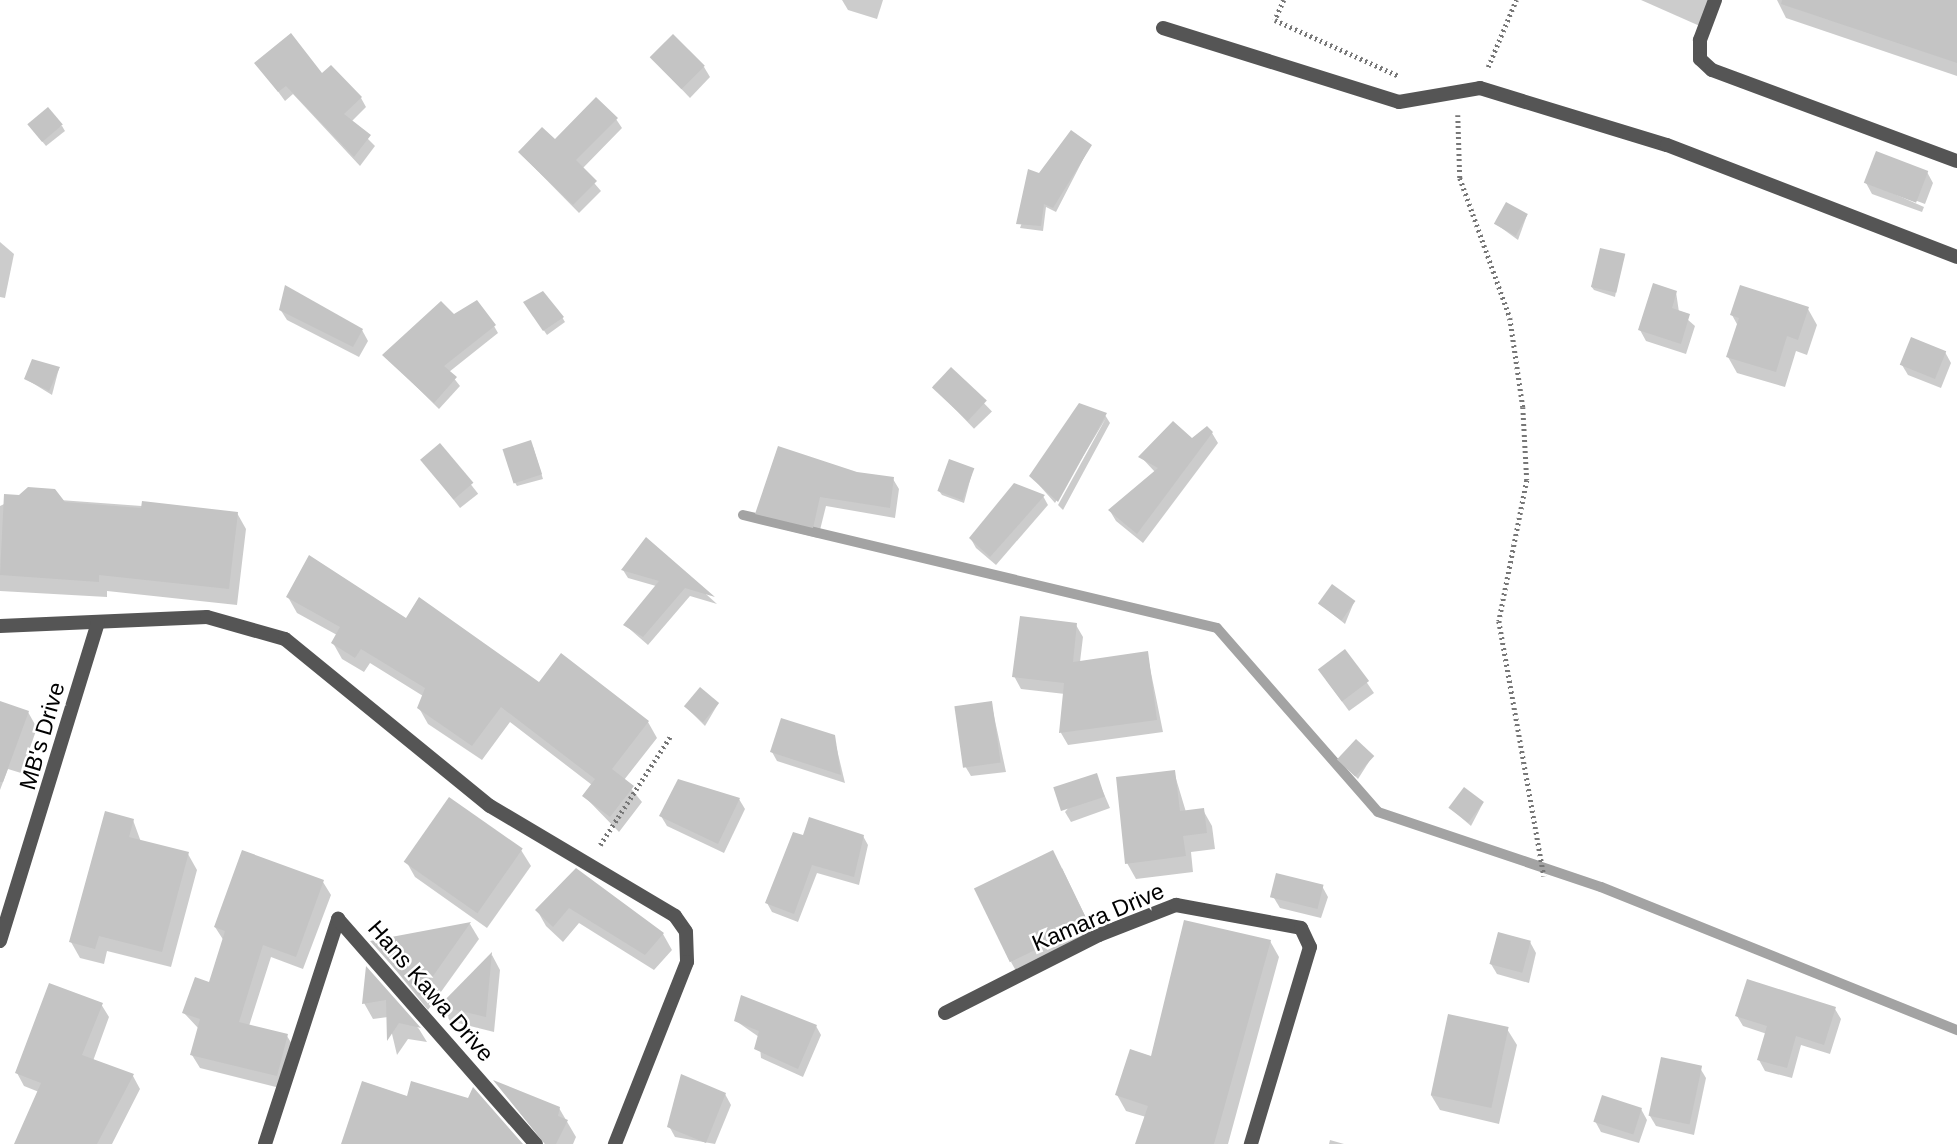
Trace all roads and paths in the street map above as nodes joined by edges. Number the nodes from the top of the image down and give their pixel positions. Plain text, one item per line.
1 (1284, 0) edge
2 (1516, 0) edge
3 (1715, 0) edge
4 (1163, 28) dead end
5 (1480, 88) junction
6 (1435, 96) junction
7 (1957, 161) edge
8 (1957, 257) edge
9 (98, 623) junction
10 (0, 626) edge
11 (670, 737) dead end
12 (586, 867) junction
13 (1544, 876) dead end
14 (0, 940) edge
15 (945, 1013) dead end
16 (265, 1144) edge
17 (536, 1144) edge
18 (615, 1144) edge
19 (1251, 1144) edge

1 - 6 path
2 - 5 path
3 - 7 street
4 - 6 street
5 - 6 street
5 - 8 street
6 - 13 path
9 - 10 street
9 - 12 street
9 - 14 street, MB's Drive
11 - 12 path
12 - 18 street
15 - 19 street, Kamara Drive
16 - 17 street, Hans Kawa Drive

